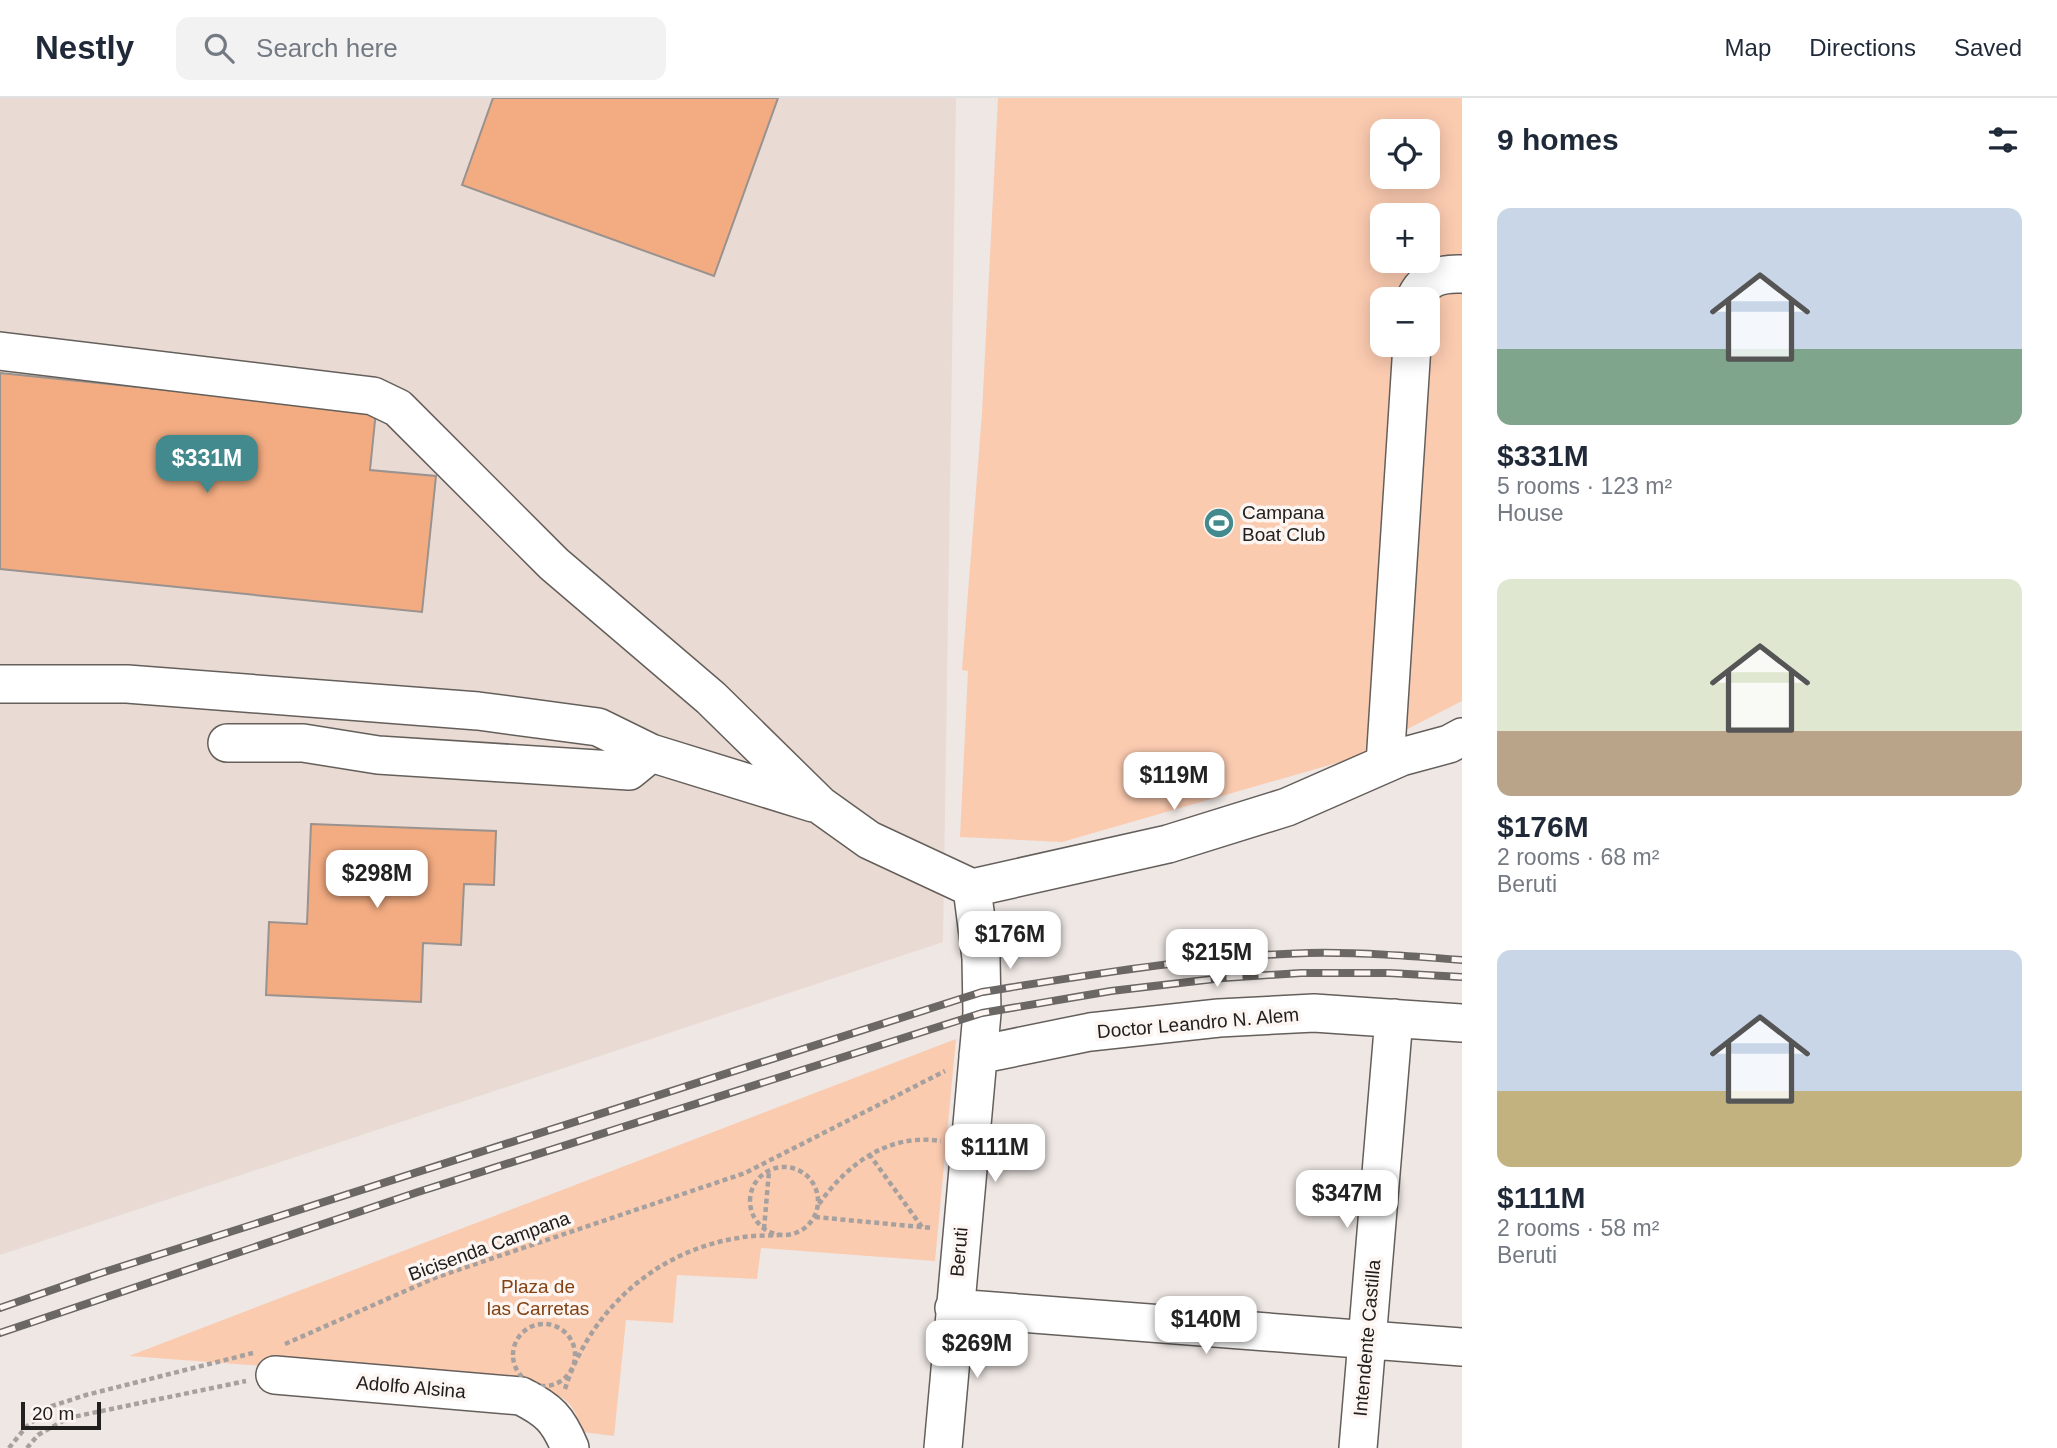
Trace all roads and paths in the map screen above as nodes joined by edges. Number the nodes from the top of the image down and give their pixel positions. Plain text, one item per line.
1 (1462, 274) edge
2 (1421, 287) edge
3 (0, 351) edge
4 (1411, 357) edge
5 (0, 684) edge
6 (1458, 741) edge
7 (227, 743) dead end
8 (650, 753) junction
9 (1385, 764) junction
10 (820, 805) junction
11 (972, 888) junction
12 (1394, 1018) junction
13 (1462, 1023) edge
14 (978, 1055) junction
15 (969, 1145) junction
16 (869, 1154) junction
17 (769, 1171) junction
18 (818, 1205) junction
19 (815, 1217) junction
20 (922, 1227) junction
21 (764, 1229) junction
22 (961, 1231) junction
23 (780, 1235) junction
24 (954, 1308) junction
25 (1367, 1339) junction
26 (1462, 1347) edge
27 (270, 1358) junction
28 (572, 1368) junction
29 (557, 1425) edge
30 (9, 1448) edge
31 (27, 1448) edge
32 (943, 1448) edge
33 (1358, 1448) edge

1 - 2 street
3 - 10 street
4 - 9 street
5 - 8 street
6 - 9 street
7 - 8 street
8 - 10 street
9 - 11 street
10 - 11 street
11 - 14 street, Beruti
12 - 13 street, Doctor Leandro N. Alem
12 - 14 street, Doctor Leandro N. Alem
12 - 25 street, Intendente Castilla
14 - 15 street, Beruti
14 - 27 path, Bicisenda Campana
15 - 16 path
15 - 22 street, Beruti
16 - 18 path
16 - 20 path
17 - 18 path
17 - 21 path
17 - 21 path
18 - 19 path
19 - 20 path
19 - 23 path
20 - 22 path
21 - 23 path
22 - 24 street, Beruti
23 - 28 path
24 - 25 street
24 - 32 street, Beruti
25 - 26 street
25 - 33 street, Intendente Castilla
27 - 29 street, Adolfo Alsina
27 - 30 path, Bicisenda Campana
27 - 31 path
28 - 28 path
28 - 29 path

